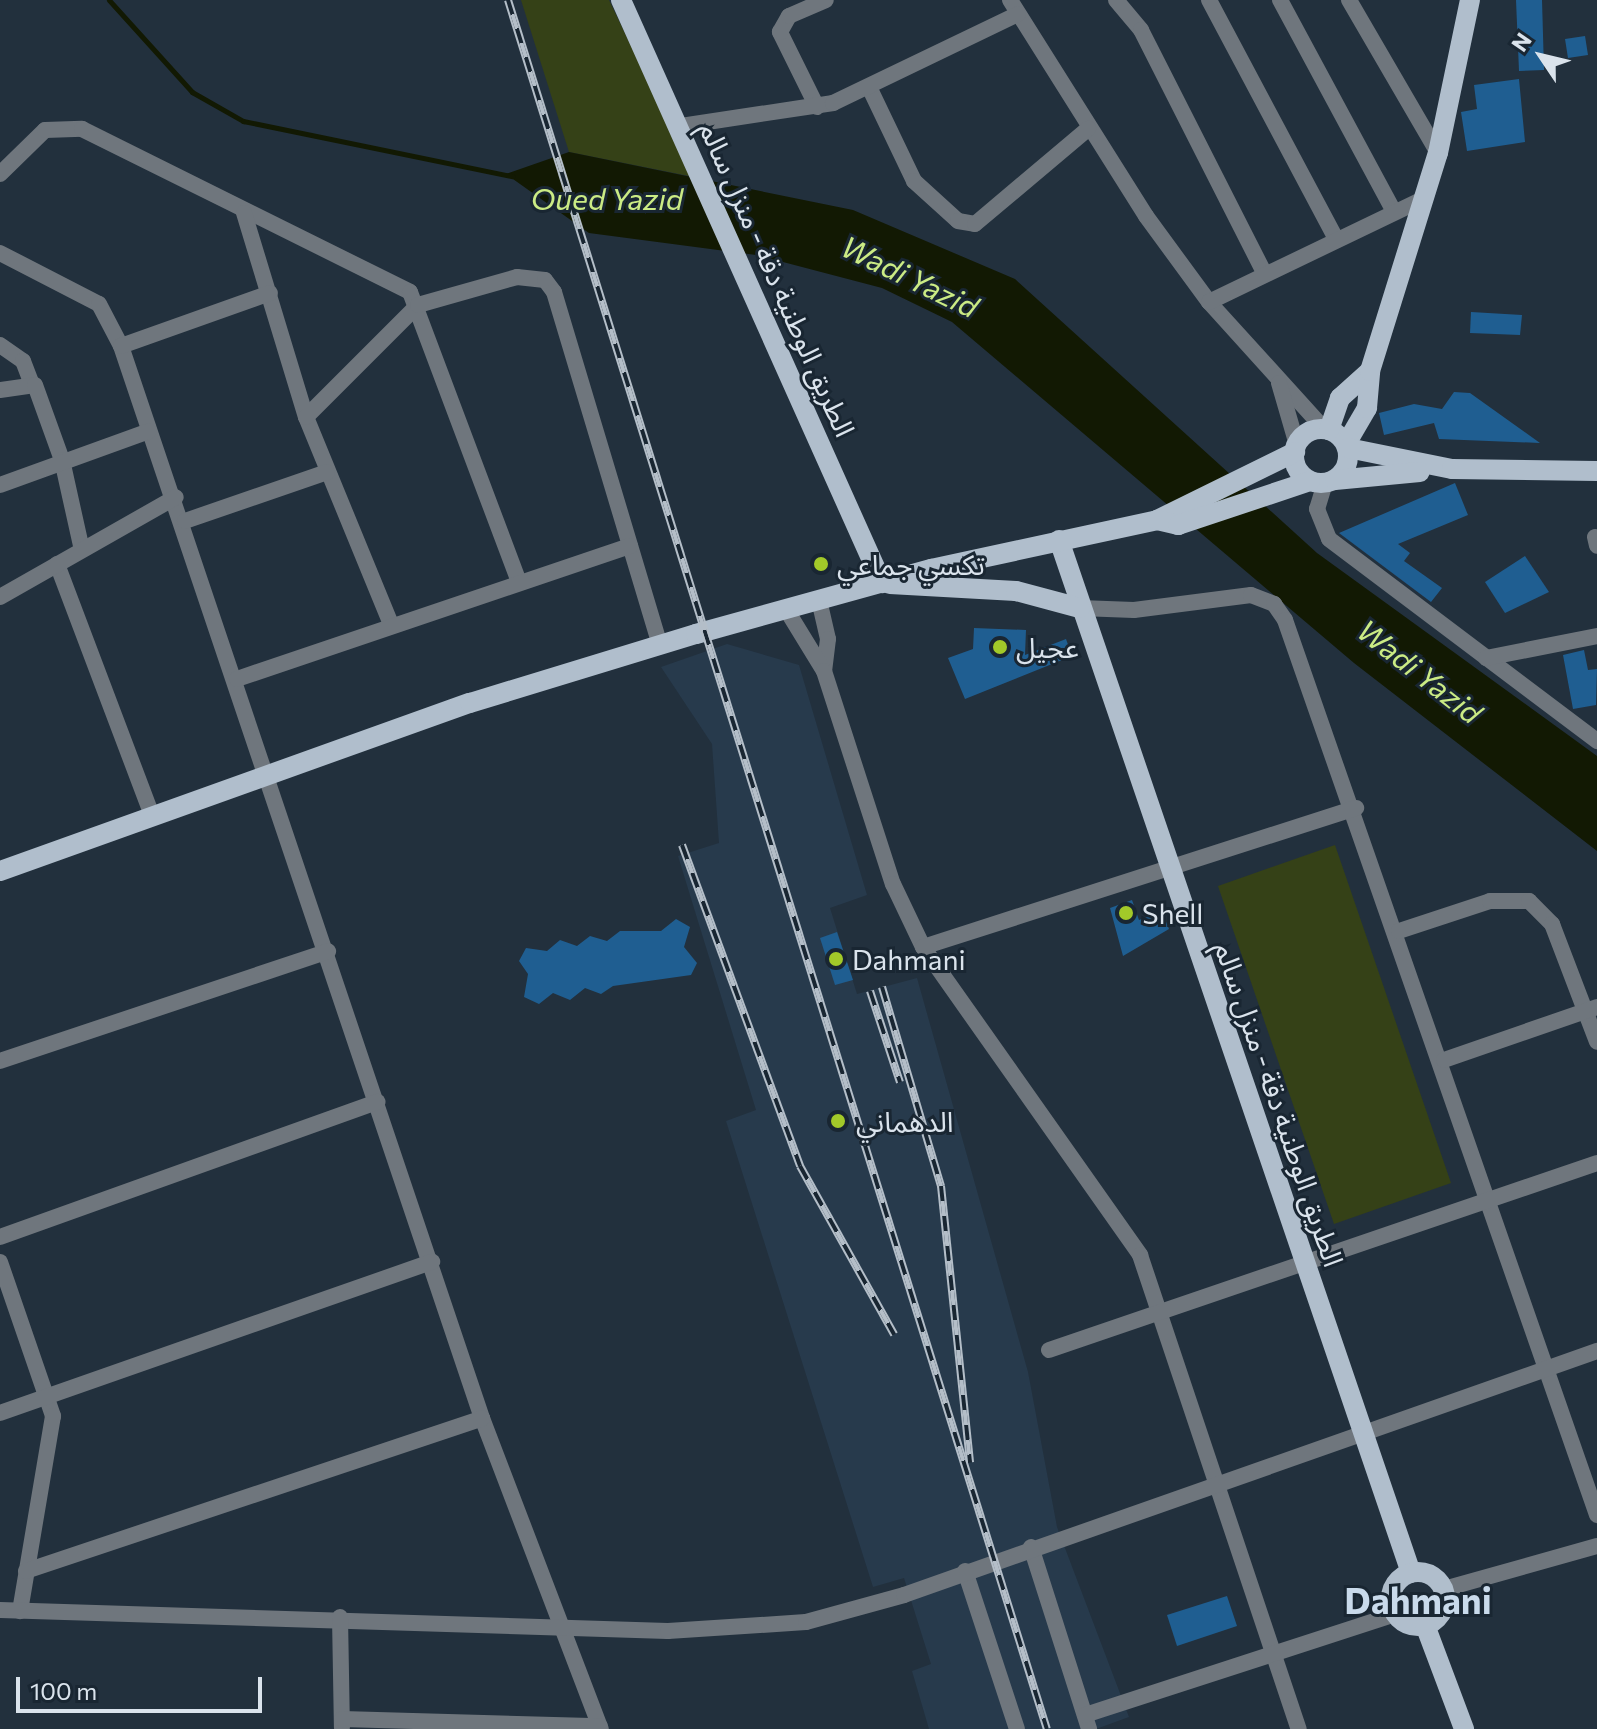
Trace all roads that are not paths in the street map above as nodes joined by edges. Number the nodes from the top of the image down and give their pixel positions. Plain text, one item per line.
1 (621, 0) edge
2 (826, 0) edge
3 (1116, 0) edge
4 (1209, 0) edge
5 (1280, 0) edge
6 (1349, 0) edge
7 (1470, 0) edge
8 (1014, 7) edge
9 (870, 89) junction
10 (817, 107) junction
11 (681, 126) junction
12 (1088, 129) junction
13 (1438, 153) junction
14 (0, 174) edge
15 (1425, 198) junction
16 (1393, 210) junction
17 (244, 213) junction
18 (1335, 237) junction
19 (0, 253) edge
20 (1265, 274) junction
21 (270, 293) junction
22 (1209, 302) junction
23 (418, 305) junction
24 (0, 345) edge
25 (121, 346) junction
26 (1370, 371) junction
27 (31, 382) junction
28 (1279, 383) junction
29 (0, 390) edge
30 (306, 417) junction
31 (1326, 429) junction
32 (149, 431) junction
33 (1347, 446) junction
34 (1296, 448) junction
35 (62, 460) junction
36 (1452, 469) junction
37 (1597, 471) edge
38 (327, 472) junction
39 (1323, 481) junction
40 (0, 485) edge
41 (176, 497) junction
42 (1168, 518) junction
43 (185, 521) junction
44 (1059, 540) junction
45 (630, 546) junction
46 (82, 550) junction
47 (57, 564) junction
48 (518, 580) junction
49 (882, 583) junction
50 (0, 597) edge
51 (819, 600) junction
52 (1080, 608) junction
53 (786, 609) junction
54 (390, 622) junction
55 (1597, 636) edge
56 (660, 645) junction
57 (1486, 658) junction
58 (824, 671) junction
59 (237, 679) junction
60 (1597, 741) edge
61 (269, 778) junction
62 (1356, 808) junction
63 (152, 816) junction
64 (1171, 867) junction
65 (0, 871) edge
66 (1399, 931) junction
67 (923, 947) junction
68 (328, 951) junction
69 (1592, 1009) edge
70 (1597, 1042) edge
71 (1444, 1060) junction
72 (0, 1061) edge
73 (378, 1102) junction
74 (1597, 1163) edge
75 (1488, 1198) junction
76 (0, 1237) edge
77 (1303, 1259) junction
78 (0, 1262) edge
79 (432, 1262) junction
80 (1159, 1311) junction
81 (1049, 1350) dead end
82 (1597, 1351) edge
83 (1545, 1371) junction
84 (46, 1395) junction
85 (0, 1413) edge
86 (482, 1418) junction
87 (1361, 1429) junction
88 (1218, 1482) junction
89 (1597, 1515) edge
90 (1597, 1546) edge
91 (1031, 1547) junction
92 (26, 1571) junction
93 (965, 1571) junction
94 (1411, 1573) junction
95 (1444, 1589) junction
96 (0, 1610) edge
97 (20, 1611) junction
98 (1395, 1614) junction
99 (340, 1617) junction
100 (1425, 1625) junction
101 (561, 1626) junction
102 (1275, 1655) junction
103 (1087, 1722) edge
104 (342, 1724) edge
105 (600, 1727) edge
106 (1017, 1729) edge
107 (1299, 1729) edge
108 (1464, 1729) edge

1 - 11 main road, الطريق الوطنية دقة - منزل سالم
2 - 10 street
3 - 20 street
4 - 18 street
5 - 16 street
6 - 13 street
7 - 13 main road
8 - 9 street
8 - 12 street
9 - 10 street
9 - 12 street
10 - 11 street
11 - 49 main road, الطريق الوطنية دقة - منزل سالم
12 - 22 street
13 - 15 main road
14 - 17 street
15 - 16 street
15 - 26 main road
16 - 18 street
17 - 21 street
17 - 23 street
18 - 20 street
19 - 25 street
20 - 22 street
21 - 25 street
21 - 30 street
22 - 28 street
23 - 30 street
23 - 45 street
23 - 48 street
24 - 27 street
25 - 32 street
26 - 31 main road
26 - 33 main road
27 - 29 street
27 - 35 street
28 - 31 street
28 - 34 street
30 - 38 street
31 - 33 main road
31 - 34 main road
32 - 35 street
32 - 41 street
33 - 36 main road
33 - 39 main road
34 - 39 main road
34 - 42 main road
35 - 40 street
35 - 46 street
36 - 37 main road
36 - 39 main road
38 - 43 street
38 - 54 street
39 - 42 main road
39 - 57 street
41 - 43 street
41 - 46 street
42 - 44 main road
43 - 59 street
44 - 49 main road
44 - 52 main road, الطريق الوطنية دقة - منزل سالم
45 - 48 street
45 - 56 street
46 - 47 street
47 - 50 street
47 - 63 street
48 - 54 street
49 - 51 main road
49 - 52 main road
51 - 53 main road
51 - 58 street
52 - 62 street
52 - 64 main road, الطريق الوطنية دقة - منزل سالم
53 - 56 main road
53 - 58 street
54 - 59 street
55 - 57 street
56 - 61 main road
57 - 60 street
58 - 67 street
59 - 61 street
61 - 63 main road
61 - 68 street
62 - 64 street
62 - 66 street
63 - 65 main road
64 - 67 street
64 - 77 main road, الطريق الوطنية دقة - منزل سالم
66 - 69 street
66 - 71 street
67 - 80 street
68 - 72 street
68 - 73 street
69 - 70 street
69 - 71 street
71 - 75 street
73 - 76 street
73 - 79 street
74 - 75 street
75 - 77 street
75 - 83 street
77 - 80 street
77 - 87 main road, الطريق الوطنية دقة - منزل سالم
78 - 84 street
79 - 84 street
79 - 86 street
80 - 81 street
80 - 88 street
82 - 83 street
83 - 87 street
83 - 89 street
84 - 85 street
84 - 92 street
86 - 92 street
86 - 101 street
87 - 88 street
87 - 94 main road, الطريق الوطنية دقة - منزل سالم
88 - 91 street
88 - 102 street
90 - 95 street
91 - 93 street
91 - 103 street
92 - 97 street
93 - 101 street
93 - 106 street
94 - 95 main road
94 - 98 main road
95 - 100 main road
96 - 97 street
97 - 99 street
98 - 100 main road
98 - 102 street
99 - 101 street
99 - 104 street
100 - 108 main road
101 - 105 street
102 - 103 street
102 - 107 street
104 - 105 street

